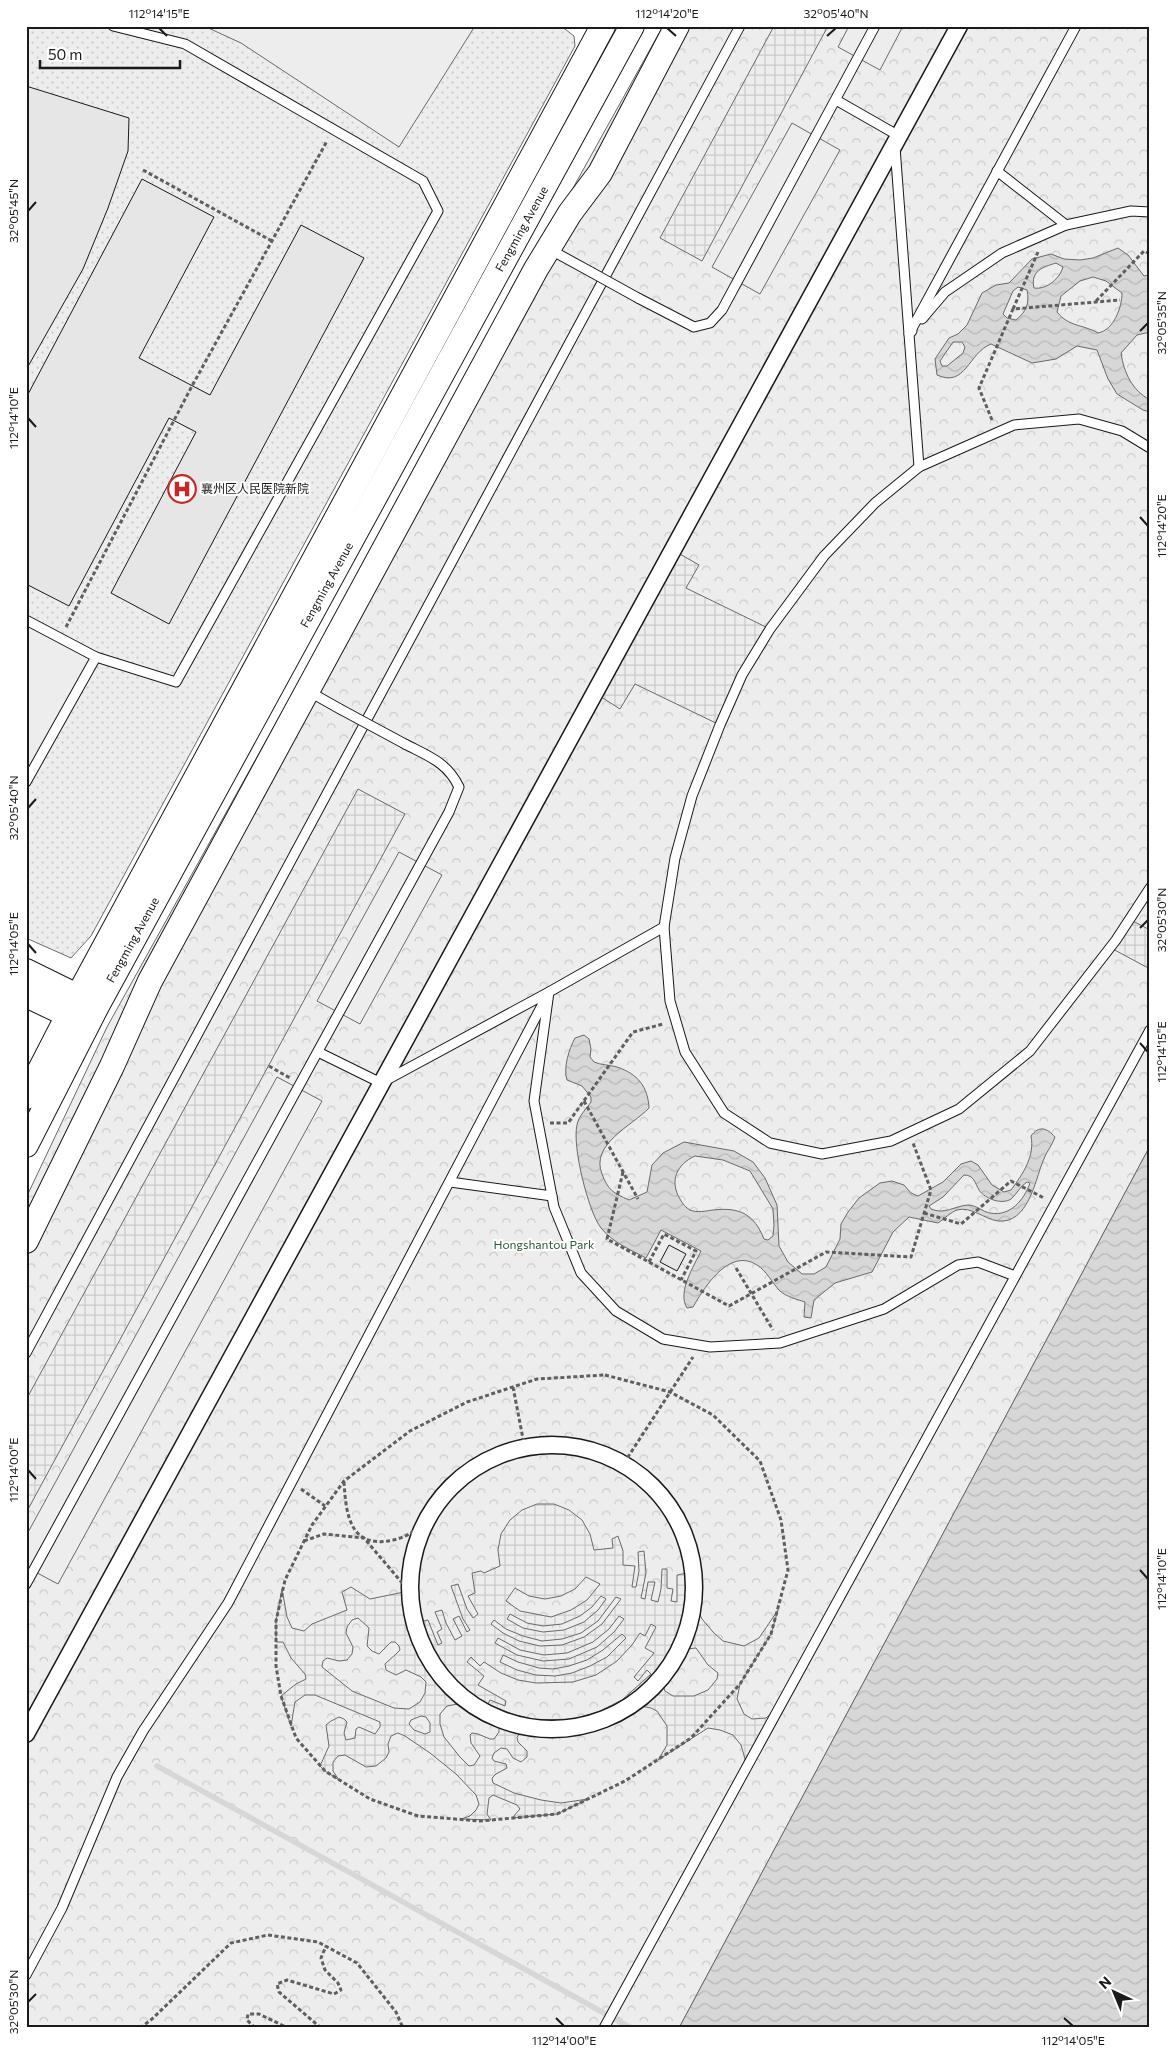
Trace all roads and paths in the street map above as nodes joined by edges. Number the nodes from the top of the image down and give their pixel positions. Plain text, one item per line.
1 (113, 26) edge
2 (603, 26) edge
3 (632, 26) edge
4 (678, 26) edge
5 (740, 26) edge
6 (876, 26) edge
7 (959, 26) edge
8 (1076, 26) edge
9 (836, 100) junction
10 (333, 130) junction
11 (897, 139) junction
12 (143, 170) dead end
13 (997, 171) junction
14 (1150, 212) edge
15 (1066, 225) junction
16 (1047, 233) junction
17 (272, 241) junction
18 (548, 248) junction
19 (1150, 254) edge
20 (1120, 300) dead end
21 (1096, 302) junction
22 (1013, 309) junction
23 (909, 334) junction
24 (997, 432) junction
25 (1150, 448) edge
26 (919, 467) junction
27 (26, 620) edge
28 (60, 638) junction
29 (96, 658) junction
30 (307, 691) junction
31 (26, 782) edge
32 (1150, 888) edge
33 (664, 927) junction
34 (26, 971) edge
35 (549, 992) junction
36 (26, 995) edge
37 (83, 1010) junction
38 (676, 1020) junction
39 (1150, 1030) edge
40 (318, 1052) junction
41 (269, 1066) dead end
42 (381, 1083) junction
43 (300, 1084) junction
44 (26, 1097) edge
45 (584, 1101) junction
46 (538, 1123) junction
47 (909, 1133) junction
48 (26, 1145) edge
49 (623, 1172) junction
50 (450, 1182) junction
51 (552, 1196) junction
52 (638, 1199) dead end
53 (1055, 1204) junction
54 (924, 1213) junction
55 (26, 1241) edge
56 (649, 1262) junction
57 (736, 1268) dead end
58 (1015, 1276) junction
59 (681, 1280) junction
60 (752, 1294) junction
61 (780, 1343) junction
62 (701, 1346) junction
63 (26, 1353) edge
64 (513, 1387) junction
65 (670, 1392) junction
66 (525, 1449) junction
67 (624, 1464) junction
68 (344, 1481) junction
69 (292, 1482) junction
70 (325, 1506) junction
71 (430, 1513) junction
72 (364, 1538) junction
73 (303, 1542) junction
74 (26, 1584) edge
75 (409, 1591) junction
76 (26, 1734) edge
77 (326, 1946) junction
78 (26, 1975) edge
79 (140, 2028) edge
80 (255, 2028) edge
81 (288, 2028) edge
82 (321, 2028) edge
83 (402, 2028) edge
84 (604, 2028) edge

1 - 10 lane
2 - 37 main road, Fengming Avenue
3 - 37 main road, Fengming Avenue
4 - 18 main road
5 - 63 lane
6 - 9 lane
7 - 11 street
8 - 13 lane
9 - 11 lane
9 - 18 lane, bridge
10 - 17 path
10 - 29 lane
11 - 23 lane
11 - 42 street
12 - 17 path
13 - 15 lane
13 - 23 lane
14 - 15 lane
15 - 16 lane
16 - 22 path
16 - 23 lane
17 - 28 path
18 - 30 main road
19 - 21 path
20 - 21 path
21 - 22 path
22 - 24 path
23 - 26 lane
24 - 25 lane
24 - 26 lane
26 - 33 lane
27 - 28 lane
28 - 29 lane
29 - 31 lane
30 - 40 lane, bridge
30 - 55 main road
32 - 47 lane
33 - 35 lane
33 - 38 lane
34 - 37 main road
35 - 42 lane
35 - 46 lane
35 - 50 lane
36 - 37 main road
37 - 44 main road, Fengming Avenue
37 - 48 main road, Fengming Avenue
38 - 45 path
38 - 47 lane
39 - 53 lane
40 - 42 lane
40 - 43 lane
41 - 43 path
42 - 76 street
43 - 74 lane
45 - 46 path
45 - 49 path
46 - 51 lane
47 - 54 path
49 - 52 path
49 - 56 path
50 - 51 lane
50 - 69 lane
51 - 62 lane
53 - 54 path
53 - 58 lane
54 - 60 path
56 - 59 path
56 - 59 path
57 - 60 path
58 - 61 lane
58 - 84 lane
59 - 60 path
60 - 61 path
61 - 62 lane
62 - 65 path
64 - 65 path
64 - 66 path
64 - 68 path
65 - 67 path
65 - 73 path
66 - 67 street
66 - 71 street
67 - 75 street
68 - 70 path
68 - 72 path
69 - 70 path
69 - 78 lane
70 - 73 path
71 - 72 path
71 - 75 street
72 - 73 path
72 - 75 path
77 - 79 path
77 - 82 path
77 - 83 path
80 - 81 path

